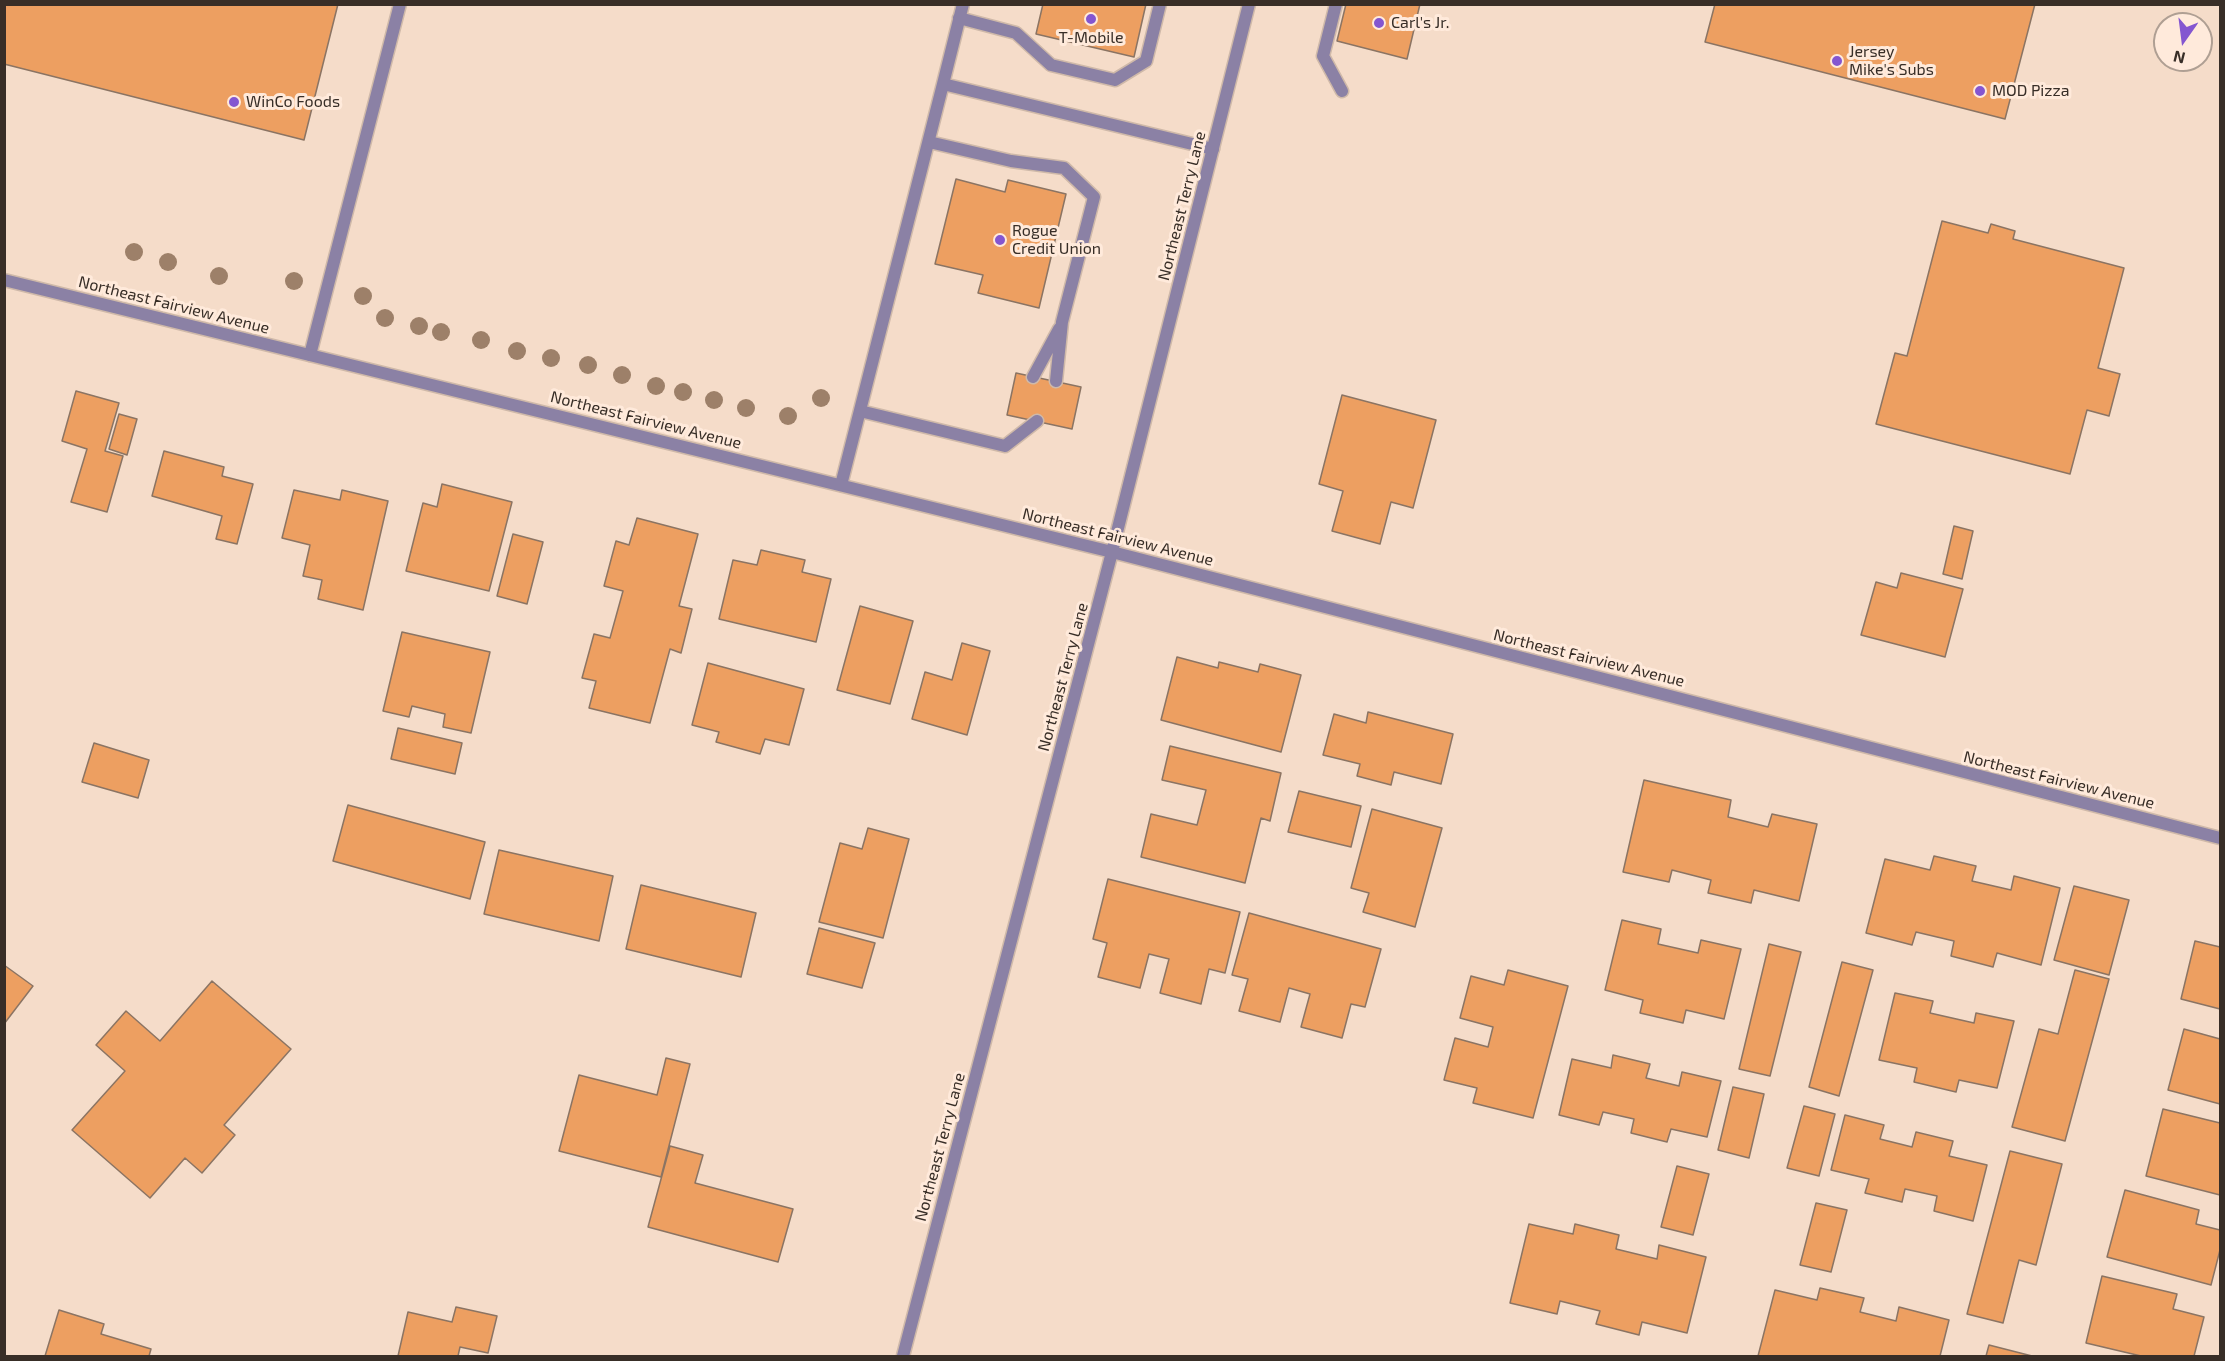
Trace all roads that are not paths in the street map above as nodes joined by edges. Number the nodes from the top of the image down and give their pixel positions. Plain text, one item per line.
1 (400, 4) edge
2 (963, 4) edge
3 (1160, 4) edge
4 (1249, 4) edge
5 (1336, 4) edge
6 (959, 18) junction
7 (943, 84) junction
8 (1342, 91) dead end
9 (929, 142) junction
10 (1213, 149) junction
11 (4, 280) edge
12 (1062, 322) junction
13 (310, 355) junction
14 (1033, 377) dead end
15 (1056, 381) dead end
16 (860, 411) junction
17 (1032, 420) dead end
18 (841, 485) junction
19 (1112, 552) junction
20 (2220, 838) edge
21 (903, 1356) edge

1 - 13 street
2 - 6 street
3 - 6 street
4 - 10 street, Northeast Terry Lane
5 - 8 street
6 - 7 street
7 - 9 street
7 - 10 street
9 - 12 street
9 - 16 street
10 - 19 street, Northeast Terry Lane
11 - 13 street, Northeast Fairview Avenue
12 - 14 street
12 - 15 street
13 - 18 street, Northeast Fairview Avenue
16 - 17 street
16 - 18 street
18 - 19 street, Northeast Fairview Avenue
19 - 20 street, Northeast Fairview Avenue
19 - 21 street, Northeast Terry Lane

